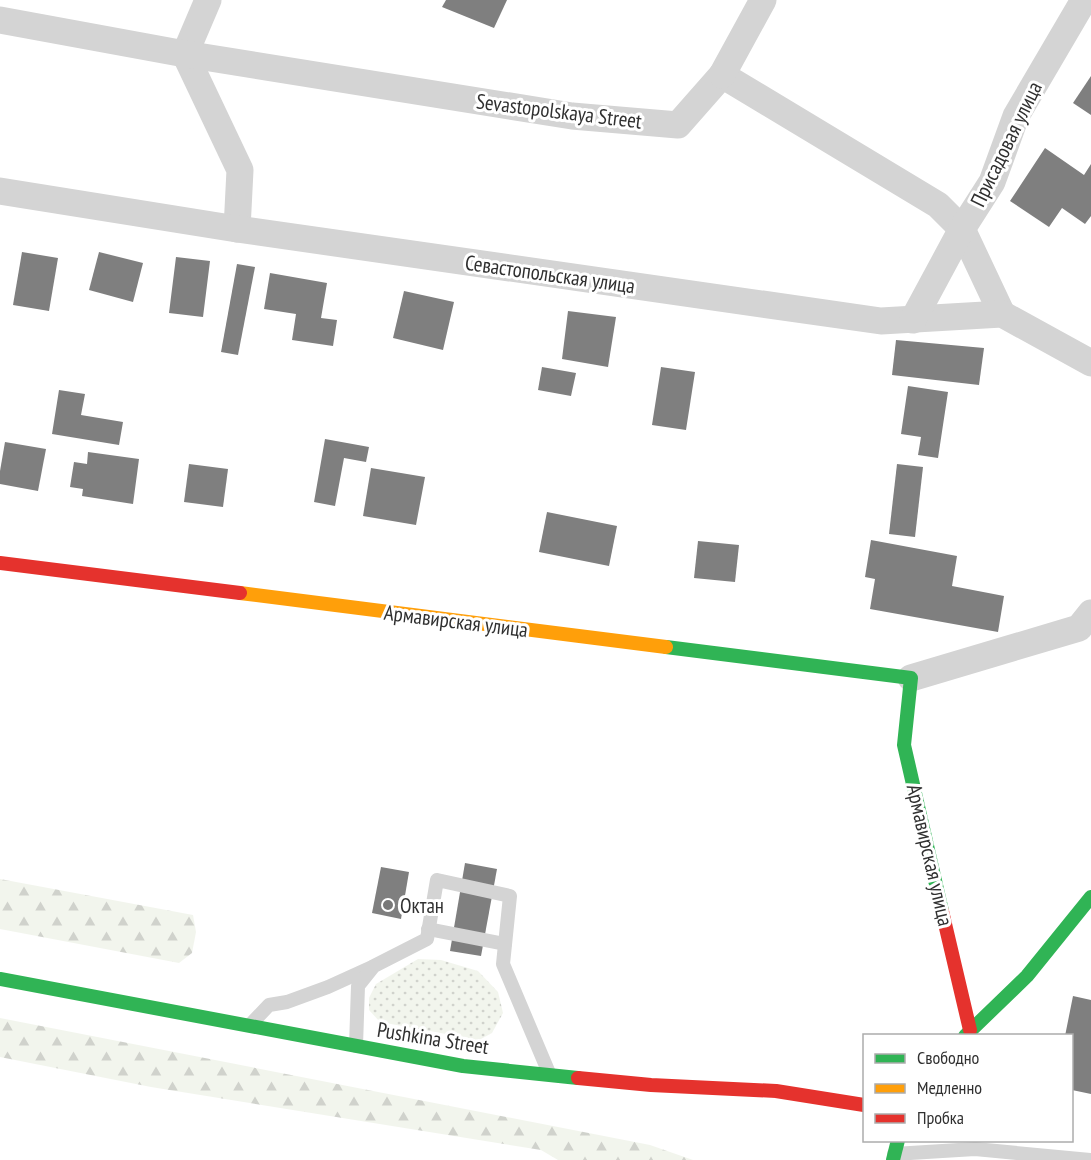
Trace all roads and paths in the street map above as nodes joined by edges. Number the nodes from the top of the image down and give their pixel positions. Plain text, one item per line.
1 (208, 0) edge
2 (763, 0) edge
3 (1083, 0) edge
4 (0, 20) edge
5 (185, 54) junction
6 (722, 75) junction
7 (0, 191) edge
8 (237, 229) junction
9 (962, 229) junction
10 (1002, 314) junction
11 (913, 320) junction
12 (1091, 363) edge
13 (0, 563) edge
14 (1091, 614) edge
15 (911, 678) junction
16 (1091, 897) edge
17 (428, 929) junction
18 (505, 944) junction
19 (374, 966) junction
20 (0, 979) edge
21 (249, 1026) junction
22 (968, 1033) edge
23 (356, 1046) junction
24 (550, 1075) junction
25 (863, 1105) edge
26 (898, 1142) edge
27 (894, 1157) edge
28 (1090, 1160) edge

1 - 5 street
2 - 6 street
3 - 9 street, Присадовая улица
4 - 5 street, Sevastopolskaya Street
5 - 6 street, Sevastopolskaya Street
5 - 8 street
6 - 9 street
7 - 8 street, Севастопольская улица
8 - 11 street, Севастопольская улица
9 - 10 street
9 - 11 street, Присадовая улица
10 - 11 street, Севастопольская улица
10 - 12 street
13 - 15 street, Армавирская улица
14 - 15 street, Армавирская улица
15 - 22 street, Армавирская улица
16 - 22 street
17 - 18 lane
17 - 18 lane
17 - 19 lane
18 - 24 lane
19 - 21 lane
19 - 23 lane
20 - 21 street, Pushkina Street
21 - 23 street, Pushkina Street
23 - 24 street, Pushkina Street
24 - 25 street, Pushkina Street
26 - 27 street
27 - 28 lane

